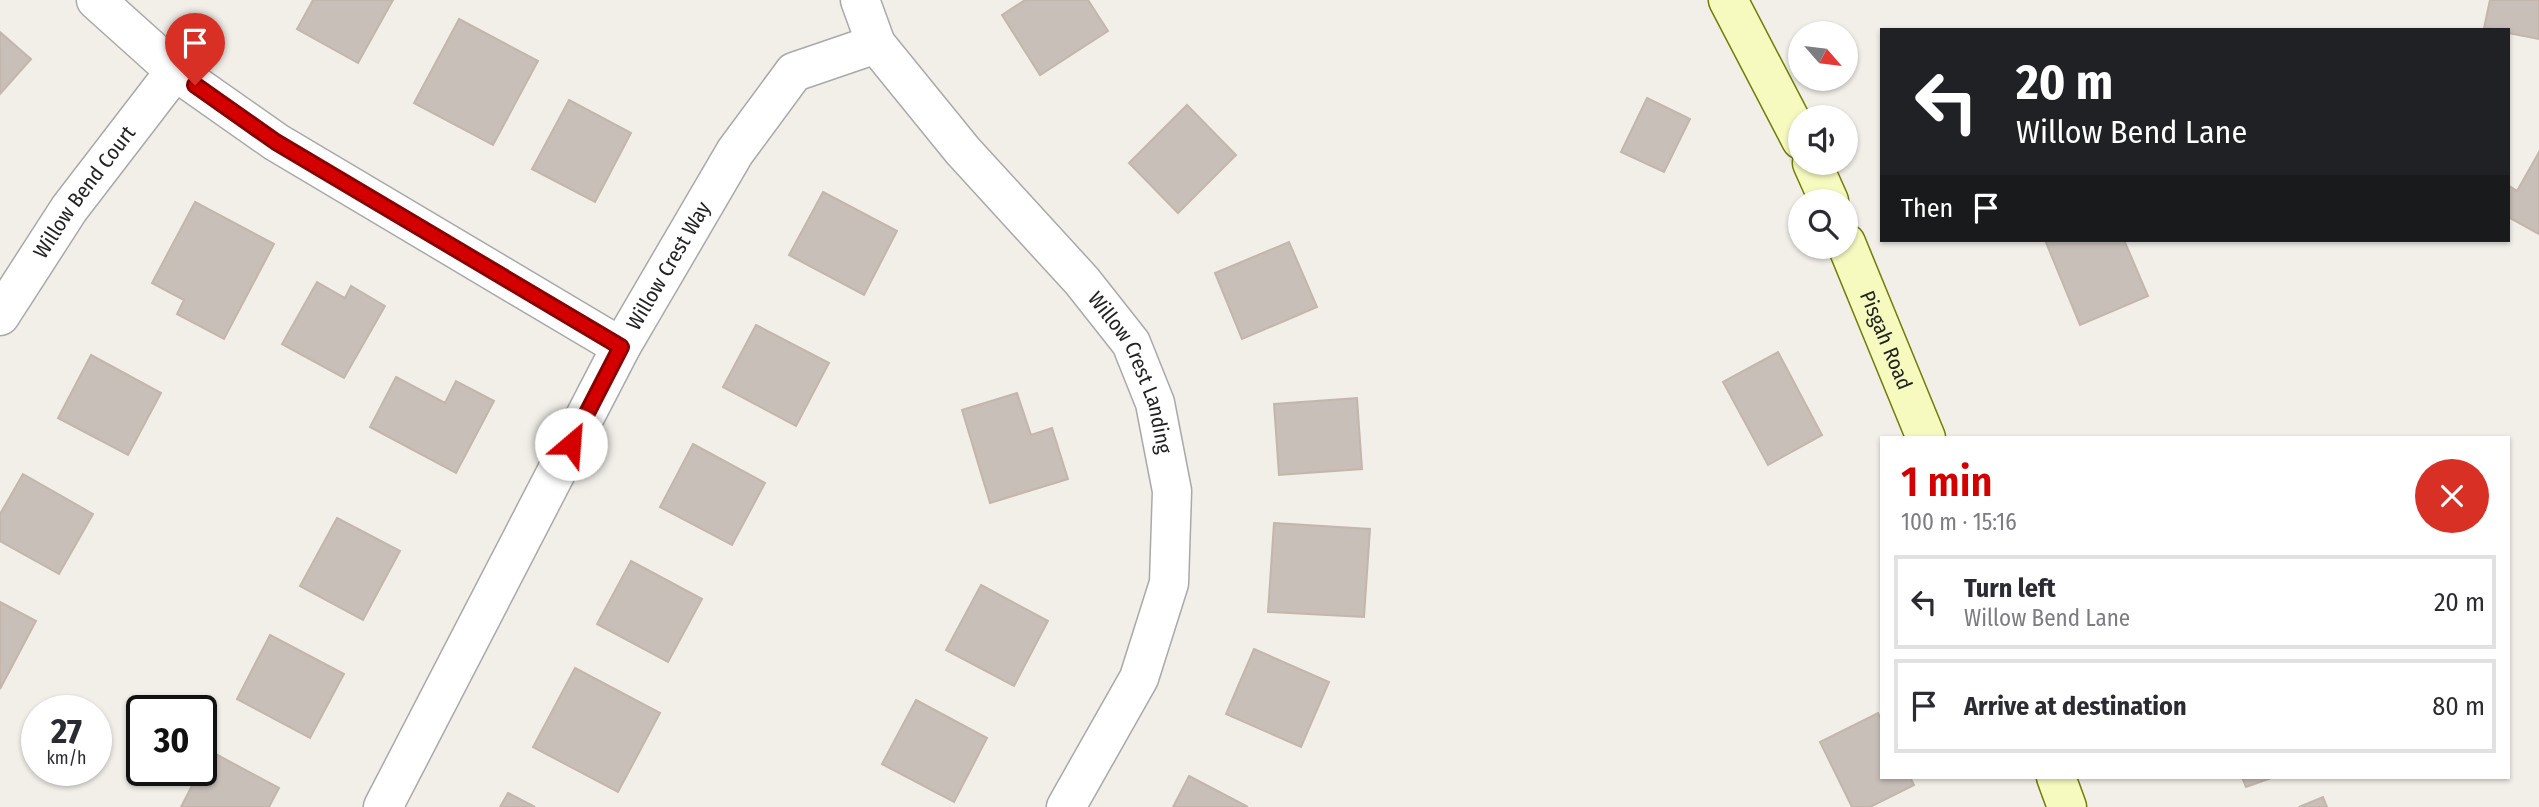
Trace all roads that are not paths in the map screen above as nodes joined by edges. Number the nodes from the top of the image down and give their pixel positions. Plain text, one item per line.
1 (96, 0) edge
2 (860, 0) edge
3 (1728, 0) edge
4 (876, 44) junction
5 (175, 71) junction
6 (1788, 115) edge
7 (1853, 259) edge
8 (0, 316) edge
9 (621, 347) junction
10 (1925, 436) edge
11 (2057, 779) edge
12 (383, 807) edge
13 (1066, 807) edge
14 (2067, 807) edge

1 - 5 street
2 - 4 street, Willow Crest Landing
3 - 6 street
4 - 9 street, Willow Crest Way
4 - 13 street, Willow Crest Landing
5 - 8 street, Willow Bend Court
5 - 9 street
7 - 10 street, Pisgah Road
9 - 12 street, Willow Crest Way
11 - 14 street

